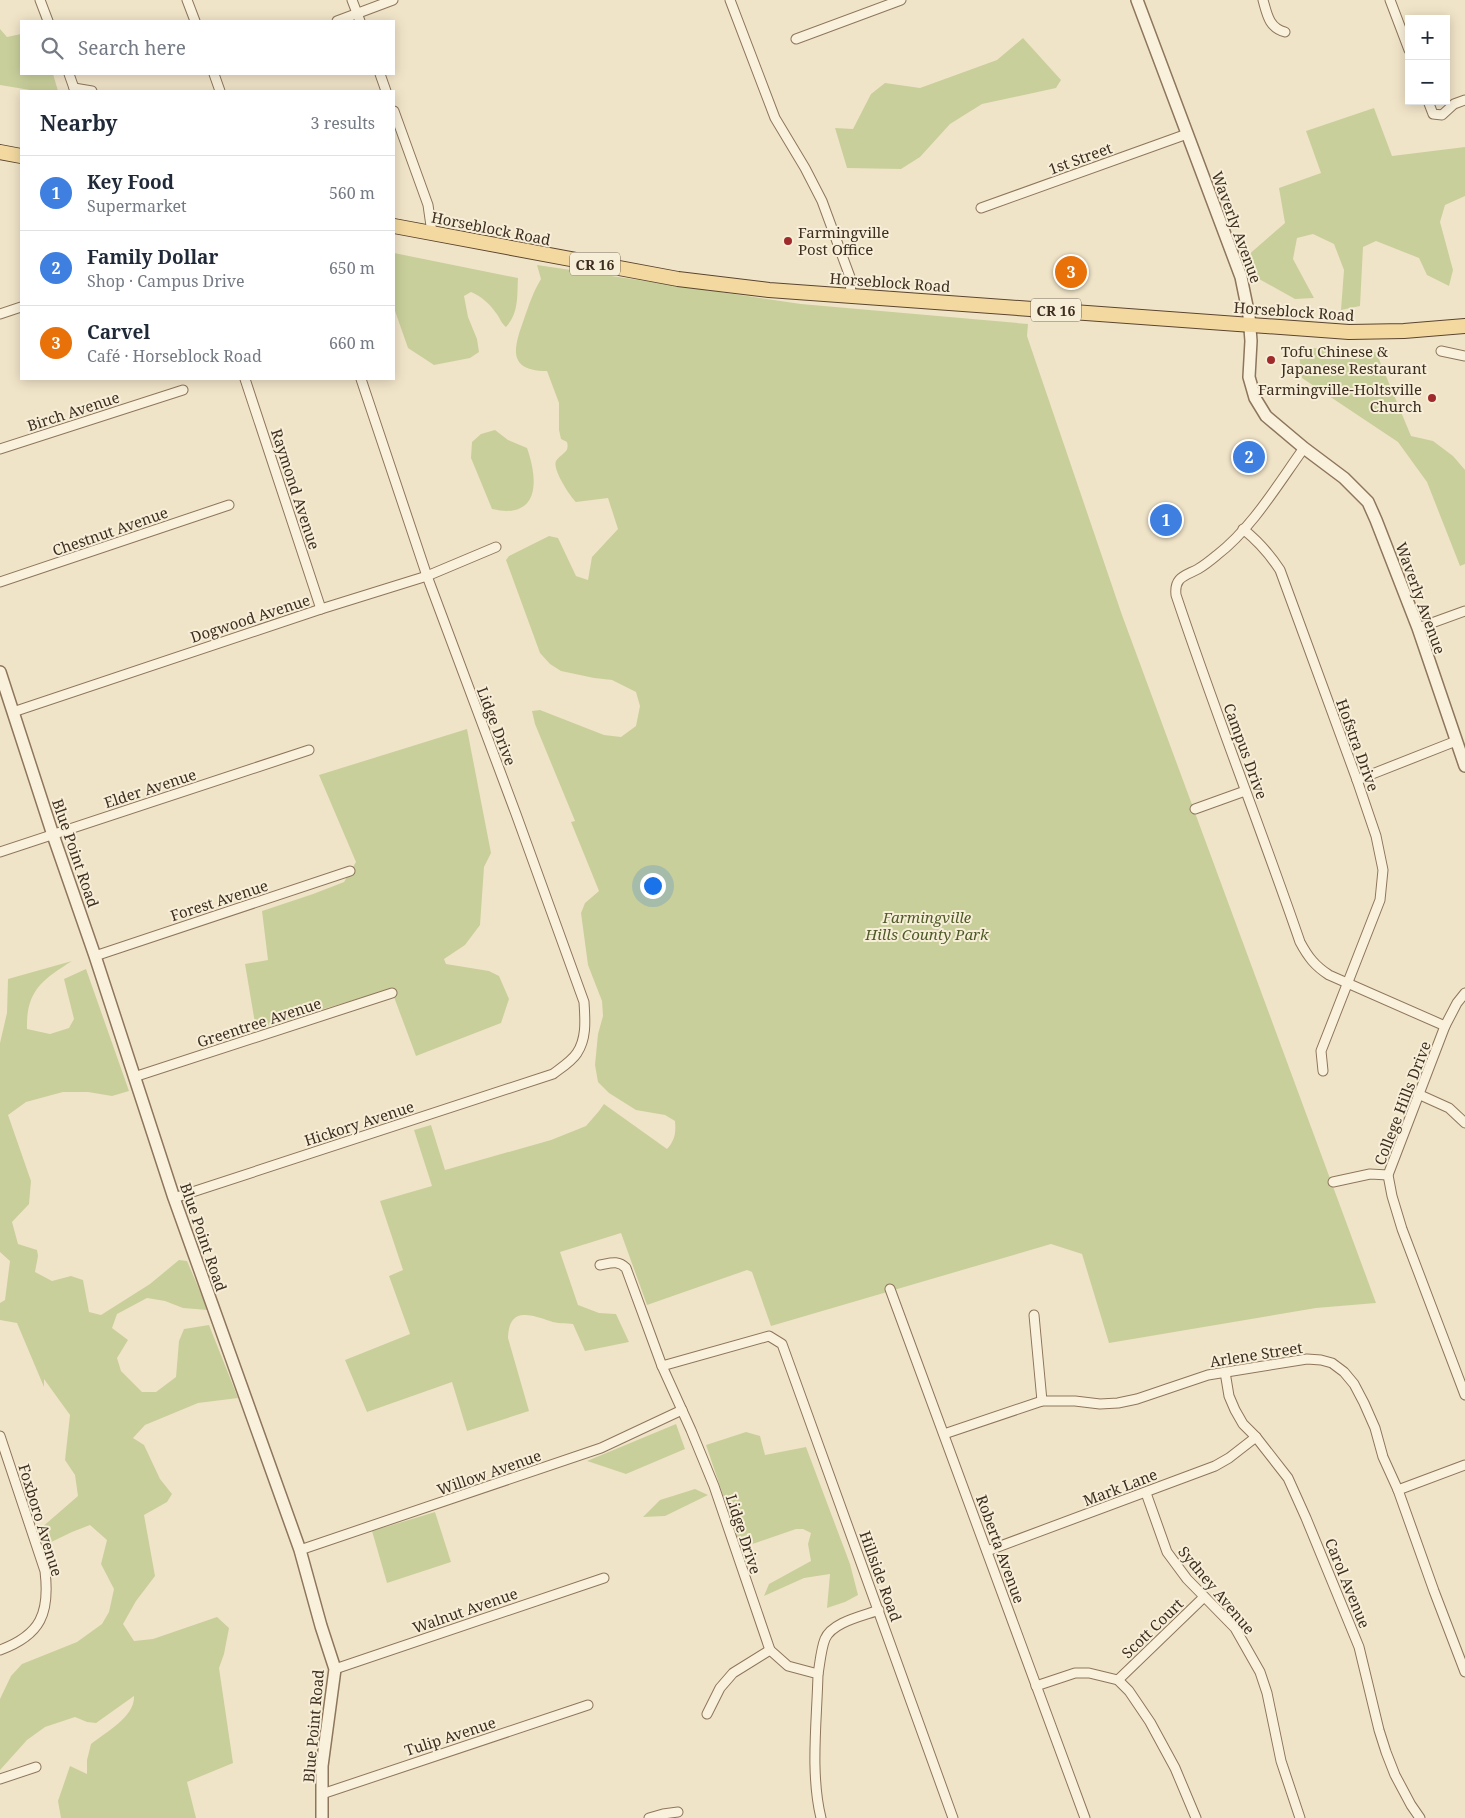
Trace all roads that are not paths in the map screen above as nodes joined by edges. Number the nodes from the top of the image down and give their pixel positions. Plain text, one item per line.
1 (40, 0) edge
2 (188, 0) edge
3 (352, 0) edge
4 (392, 0) edge
5 (730, 0) edge
6 (901, 0) edge
7 (1137, 0) edge
8 (1262, 0) edge
9 (1390, 0) edge
10 (881, 3) edge
11 (359, 17) edge
12 (48, 20) edge
13 (196, 20) edge
14 (342, 20) edge
15 (1285, 32) dead end
16 (796, 39) dead end
17 (1405, 39) edge
18 (69, 75) edge
19 (214, 75) edge
20 (380, 75) edge
21 (75, 90) edge
22 (220, 90) edge
23 (386, 90) edge
24 (1465, 100) edge
25 (1430, 105) edge
26 (395, 115) edge
27 (1187, 134) junction
28 (0, 152) edge
29 (20, 156) edge
30 (981, 208) dead end
31 (395, 226) edge
32 (432, 233) junction
33 (851, 296) junction
34 (20, 307) edge
35 (0, 314) edge
36 (1250, 325) junction
37 (1465, 326) edge
38 (1440, 351) dead end
39 (1465, 356) edge
40 (245, 380) edge
41 (361, 380) edge
42 (183, 390) dead end
43 (1304, 448) junction
44 (0, 449) edge
45 (229, 506) dead end
46 (1243, 528) junction
47 (496, 547) dead end
48 (428, 576) junction
49 (0, 582) edge
50 (321, 609) junction
51 (1465, 612) edge
52 (1418, 628) junction
53 (0, 672) edge
54 (13, 712) junction
55 (1456, 741) junction
56 (309, 750) dead end
57 (1465, 766) edge
58 (1357, 780) junction
59 (1245, 791) junction
60 (1195, 809) dead end
61 (53, 835) junction
62 (0, 852) edge
63 (350, 871) dead end
64 (95, 956) junction
65 (1347, 984) junction
66 (392, 993) dead end
67 (1465, 993) edge
68 (1445, 1026) junction
69 (1323, 1071) dead end
70 (553, 1074) joint
71 (134, 1077) junction
72 (1418, 1094) junction
73 (1465, 1123) edge
74 (1388, 1175) junction
75 (1333, 1182) dead end
76 (174, 1198) junction
77 (600, 1265) dead end
78 (890, 1290) dead end
79 (1034, 1314) dead end
80 (662, 1366) junction
81 (1226, 1372) junction
82 (1465, 1395) edge
83 (1042, 1401) junction
84 (682, 1410) junction
85 (944, 1434) junction
86 (0, 1436) edge
87 (1256, 1437) junction
88 (1465, 1465) edge
89 (1398, 1490) junction
90 (1146, 1493) junction
91 (300, 1550) junction
92 (987, 1551) junction
93 (604, 1578) dead end
94 (1204, 1597) junction
95 (879, 1610) junction
96 (0, 1650) edge
97 (770, 1650) junction
98 (335, 1669) junction
99 (1465, 1672) edge
100 (818, 1674) junction
101 (1118, 1680) junction
102 (1036, 1686) junction
103 (588, 1705) dead end
104 (707, 1714) dead end
105 (36, 1767) dead end
106 (0, 1779) edge
107 (322, 1794) junction
108 (678, 1812) dead end
109 (322, 1818) edge
110 (649, 1818) edge
111 (821, 1818) edge
112 (953, 1818) edge
113 (1085, 1818) edge
114 (1196, 1818) edge
115 (1300, 1818) edge
116 (1420, 1818) edge

1 - 12 street
2 - 13 street
3 - 11 street
4 - 11 street
5 - 33 street
6 - 10 street
7 - 27 street, Waverly Avenue
8 - 15 street
9 - 17 street
10 - 16 street
11 - 14 street
18 - 21 street
19 - 22 street
20 - 23 street
24 - 25 street
26 - 32 street
27 - 30 street, 1st Street
27 - 36 street, Waverly Avenue
28 - 29 main road
31 - 32 main road, Horseblock Road / CR 16
32 - 33 main road, Horseblock Road / CR 16
33 - 36 main road, Horseblock Road / CR 16
34 - 35 street
36 - 37 main road, Horseblock Road / CR 16
36 - 43 street, Waverly Avenue
38 - 39 street
40 - 50 street, Raymond Avenue
41 - 48 street, Lidge Drive
42 - 44 street, Birch Avenue
43 - 46 street, Campus Drive
43 - 52 street, Waverly Avenue
45 - 49 street, Chestnut Avenue
46 - 58 street, Hofstra Drive
46 - 59 street, Campus Drive
47 - 48 street, Dogwood Avenue
48 - 50 street, Dogwood Avenue
48 - 70 street, Lidge Drive
50 - 54 street, Dogwood Avenue
51 - 52 street
52 - 55 street, Waverly Avenue
53 - 54 street, Blue Point Road
54 - 61 street, Blue Point Road
55 - 57 street, Waverly Avenue
55 - 58 street
56 - 61 street, Elder Avenue
58 - 65 street, Hofstra Drive
59 - 60 street
59 - 65 street, Campus Drive
61 - 62 street, Elder Avenue
61 - 64 street, Blue Point Road
63 - 64 street, Forest Avenue
64 - 71 street, Blue Point Road
65 - 68 street, Campus Drive
65 - 69 street, Hofstra Drive
66 - 71 street, Greentree Avenue
67 - 68 street, College Hills Drive
68 - 72 street, College Hills Drive
70 - 76 street, Hickory Avenue
71 - 76 street, Blue Point Road
72 - 73 street
72 - 74 street, College Hills Drive
74 - 75 street
74 - 82 street, College Hills Drive
76 - 91 street, Blue Point Road
77 - 80 street, Lidge Drive
78 - 85 street, Roberta Avenue
79 - 83 street
80 - 84 street, Lidge Drive
80 - 95 street, Hillside Road
81 - 83 street, Arlene Street
81 - 87 street, Carol Avenue
81 - 89 street, Arlene Street
83 - 85 street, Arlene Street
84 - 91 street, Willow Avenue
84 - 97 street, Lidge Drive
85 - 92 street, Roberta Avenue
86 - 96 street, Foxboro Avenue
87 - 90 street, Mark Lane
87 - 116 street, Carol Avenue
88 - 89 street
89 - 99 street, Arlene Street
90 - 92 street, Mark Lane
90 - 94 street, Sydney Avenue
91 - 98 street, Blue Point Road
92 - 102 street, Roberta Avenue
93 - 98 street, Walnut Avenue
94 - 101 street, Scott Court
94 - 115 street, Sydney Avenue
95 - 100 street
95 - 112 street, Hillside Road
97 - 100 street
97 - 104 street
98 - 107 street, Blue Point Road
100 - 111 street
101 - 102 street
101 - 114 street
102 - 113 street, Roberta Avenue
103 - 107 street, Tulip Avenue
105 - 106 street
107 - 109 street, Blue Point Road
108 - 110 street

